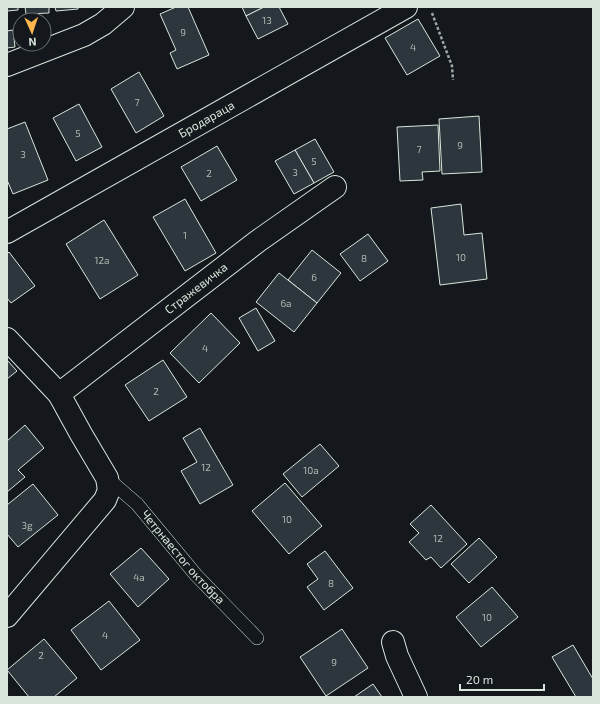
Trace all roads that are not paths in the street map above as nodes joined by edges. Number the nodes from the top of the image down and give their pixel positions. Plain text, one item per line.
1 (123, 7) edge
2 (406, 7) edge
3 (7, 65) edge
4 (335, 187) dead end
5 (7, 232) edge
6 (7, 339) edge
7 (59, 394) junction
8 (107, 478) junction
9 (7, 616) edge
10 (257, 638) dead end
11 (393, 642) dead end
12 (416, 697) edge

1 - 3 street
2 - 5 street, Бродараца
4 - 7 street, Стражевичка
6 - 7 street, Четрнаестог октобра
7 - 8 street, Четрнаестог октобра
8 - 9 street
8 - 10 lane, Четрнаестог октобра
11 - 12 street

